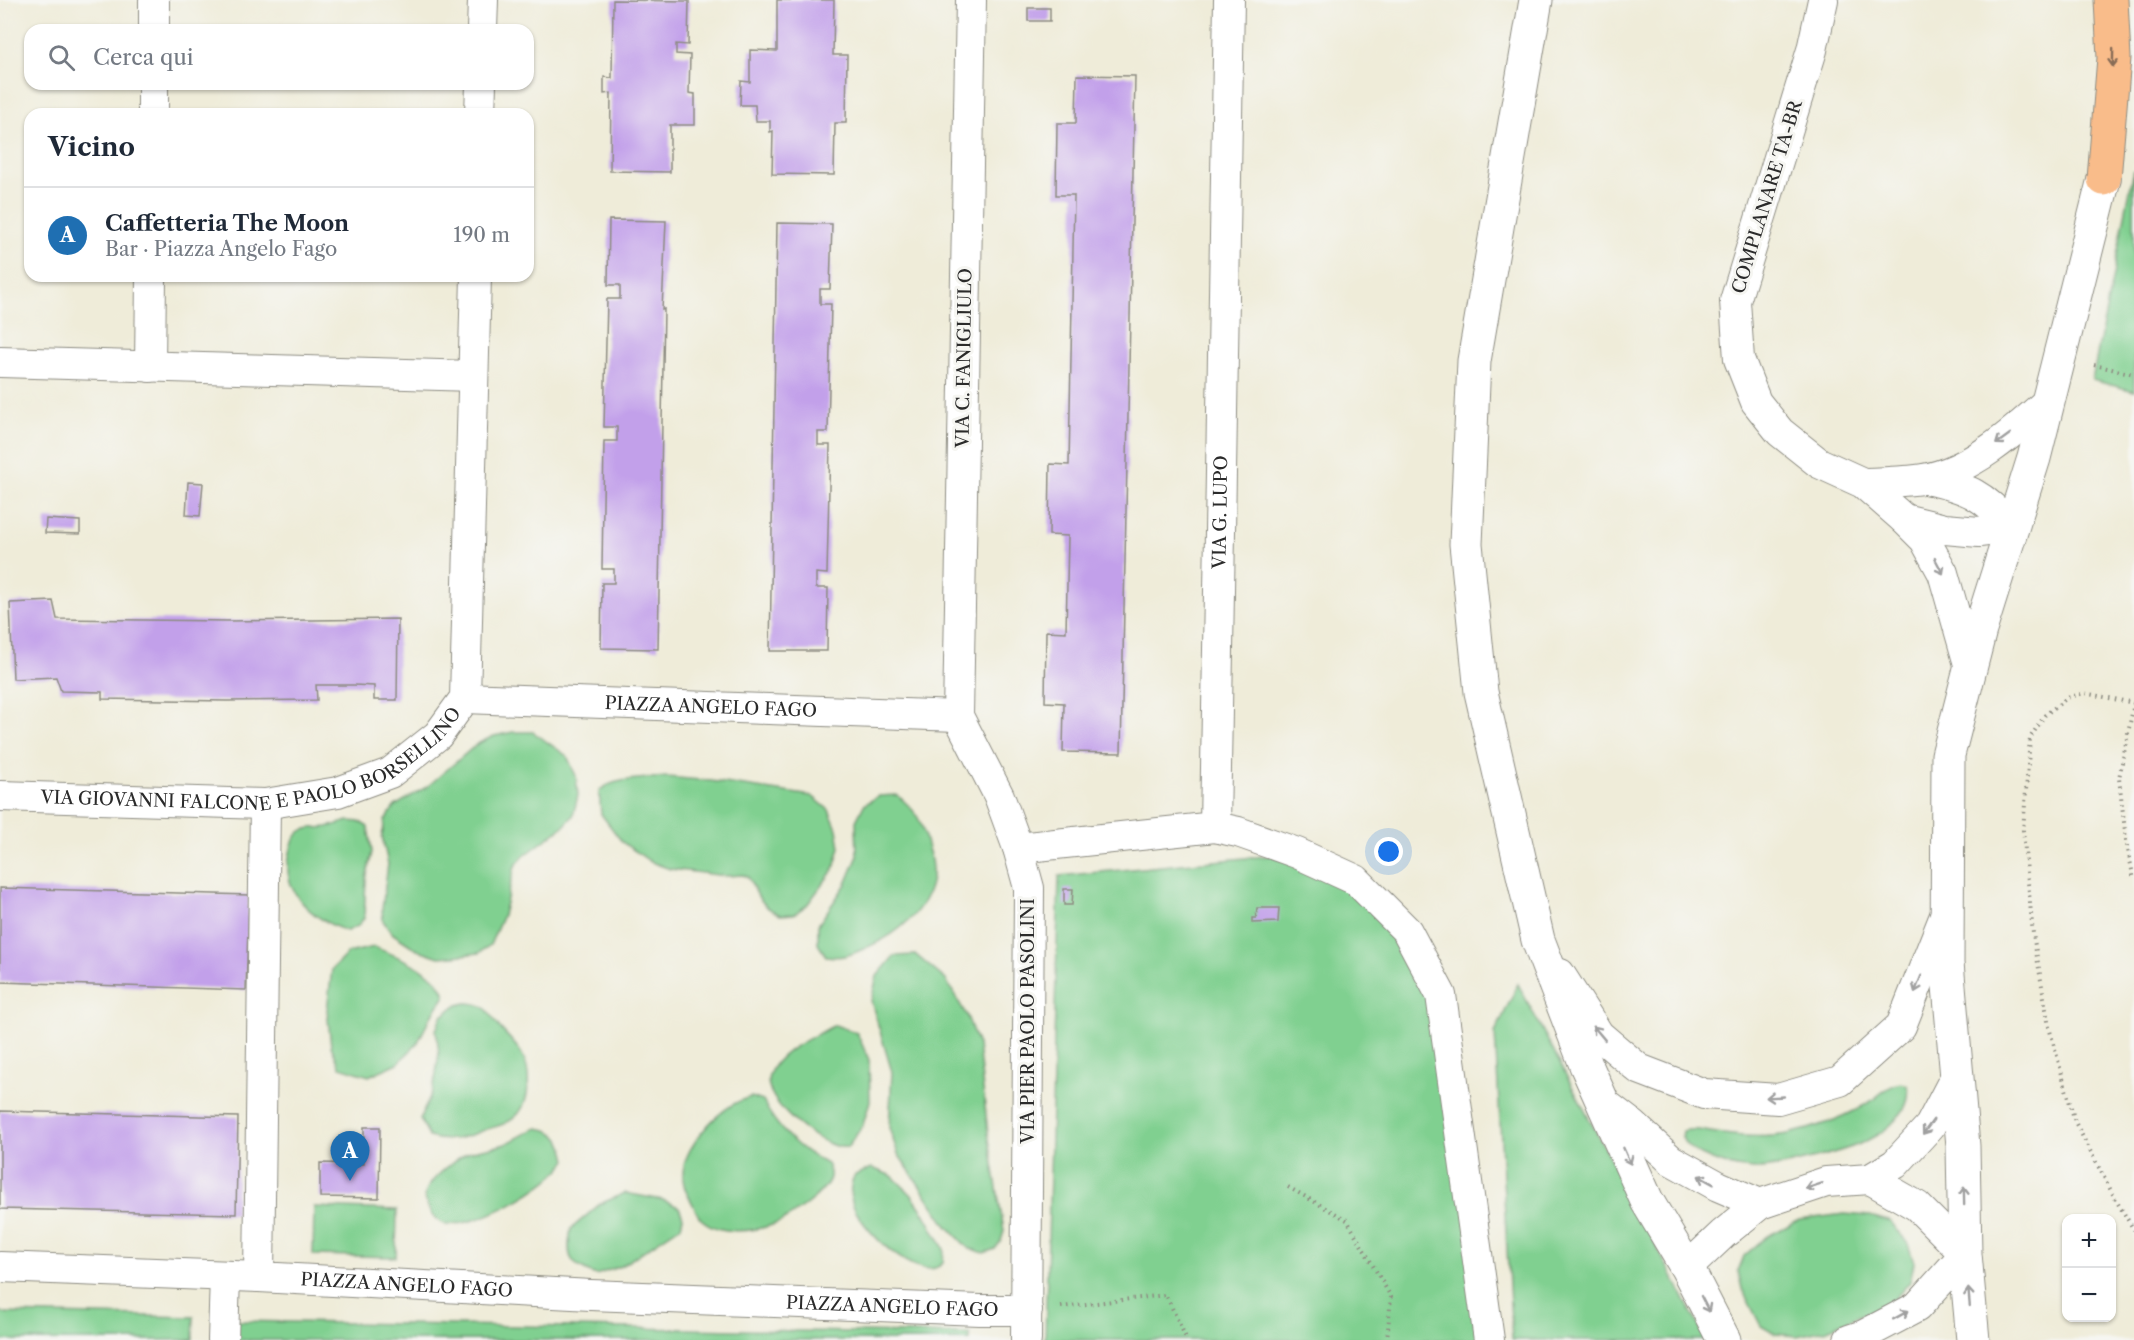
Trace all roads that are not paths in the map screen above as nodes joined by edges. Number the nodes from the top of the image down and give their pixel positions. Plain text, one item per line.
1 (154, 0) edge
2 (483, 0) edge
3 (971, 0) edge
4 (1229, 0) edge
5 (1536, 0) edge
6 (1823, 0) edge
7 (2111, 0) edge
8 (154, 24) edge
9 (483, 24) edge
10 (2134, 74) edge
11 (153, 90) edge
12 (481, 90) edge
13 (153, 108) edge
14 (480, 108) edge
15 (2104, 179) junction
16 (151, 282) edge
17 (476, 282) edge
18 (0, 362) edge
19 (150, 367) junction
20 (474, 376) junction
21 (2048, 401) junction
22 (1925, 479) junction
23 (1863, 483) junction
24 (1904, 519) junction
25 (2011, 528) junction
26 (1970, 668) junction
27 (465, 698) junction
28 (958, 716) junction
29 (0, 796) edge
30 (265, 804) junction
31 (1215, 827) junction
32 (1018, 848) junction
33 (1947, 910) junction
34 (1538, 940) junction
35 (1956, 1076) junction
36 (1604, 1103) junction
37 (1870, 1179) junction
38 (1760, 1204) junction
39 (1965, 1254) junction
40 (0, 1267) edge
41 (1687, 1268) junction
42 (225, 1276) junction
43 (259, 1277) junction
44 (1028, 1310) junction
45 (223, 1340) edge
46 (1026, 1340) edge
47 (1489, 1340) edge
48 (1724, 1340) edge
49 (1849, 1340) edge
50 (1972, 1340) edge

1 - 8 street
2 - 9 street
3 - 28 street, VIA C. FANIGLIULO
4 - 31 street, VIA G. LUPO
5 - 34 street
6 - 23 street, COMPLANARE TA-BR
7 -> 15 highway
10 - 15 highway
11 - 13 street
12 - 14 street
15 - 21 street
16 - 19 street
17 - 20 street, VIA GIOVANNI FALCONE E PAOLO BORSELLINO
18 - 19 street
19 - 20 street
20 - 27 street, VIA GIOVANNI FALCONE E PAOLO BORSELLINO
21 -> 22 street
21 - 25 street
22 - 23 street
22 - 25 street
23 - 24 street
24 - 25 street
24 -> 26 street
25 - 26 street
26 - 33 street
27 - 28 street, PIAZZA ANGELO FAGO
27 - 30 street, VIA GIOVANNI FALCONE E PAOLO BORSELLINO
28 - 32 street, VIA PIER PAOLO PASOLINI
29 - 30 street, VIA GIOVANNI FALCONE E PAOLO BORSELLINO
30 - 43 street
31 - 32 street
31 - 47 street
32 - 44 street, VIA PIER PAOLO PASOLINI
33 -> 34 street
33 - 35 street
34 - 36 street
35 -> 37 street
39 -> 35 street
38 -> 36 street
36 -> 41 street
37 -> 38 street
37 - 39 street
38 - 41 street
49 -> 39 street
50 -> 39 street
40 - 42 street, PIAZZA ANGELO FAGO
41 -> 48 street
42 - 43 street, PIAZZA ANGELO FAGO
42 - 45 street
43 - 44 street, PIAZZA ANGELO FAGO
44 - 46 street, VIA PIER PAOLO PASOLINI

